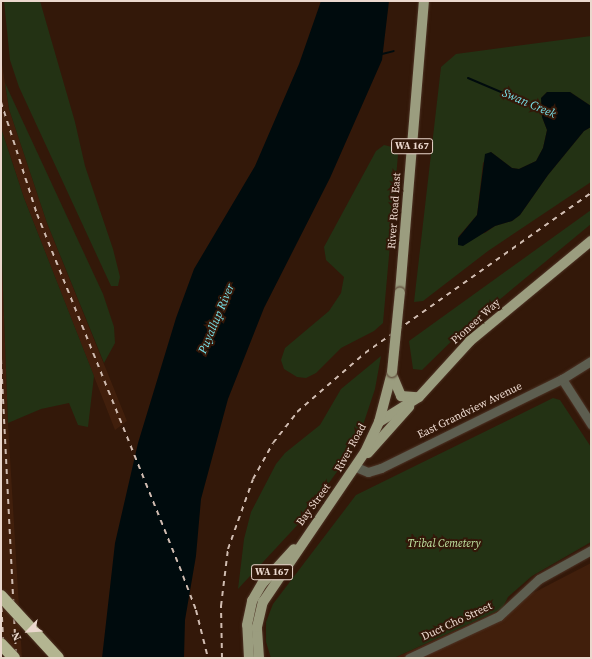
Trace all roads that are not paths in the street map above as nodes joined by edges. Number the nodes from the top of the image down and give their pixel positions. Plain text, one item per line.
1 (424, 1) edge
2 (591, 241) edge
3 (591, 361) edge
4 (392, 372) junction
5 (562, 379) junction
6 (419, 397) junction
7 (379, 422) junction
8 (591, 424) edge
9 (356, 467) junction
10 (343, 486) joint
11 (305, 537) junction
12 (591, 550) edge
13 (1, 596) edge
14 (1, 644) edge
15 (14, 658) edge
16 (58, 658) edge
17 (249, 658) edge
18 (260, 658) edge
19 (409, 658) edge

1 - 4 main road, River Road East / WA 167, bridge
2 - 6 main road, Pioneer Way
3 - 5 street, East Grandview Avenue
4 - 6 main road
4 - 7 main road, River Road East / WA 167
5 - 8 street
5 - 9 street, East Grandview Avenue
6 - 7 main road, Pioneer Way
6 - 9 main road
7 - 9 main road, River Road / WA 167
9 - 10 main road, River Road / WA 167
10 - 11 main road, Bay Street / WA 167
11 - 17 main road, Bay Street / WA 167
11 - 18 main road, Bay Street / WA 167
12 - 19 street, Duct Cho Street
13 - 16 highway, bridge
14 - 15 highway, bridge

